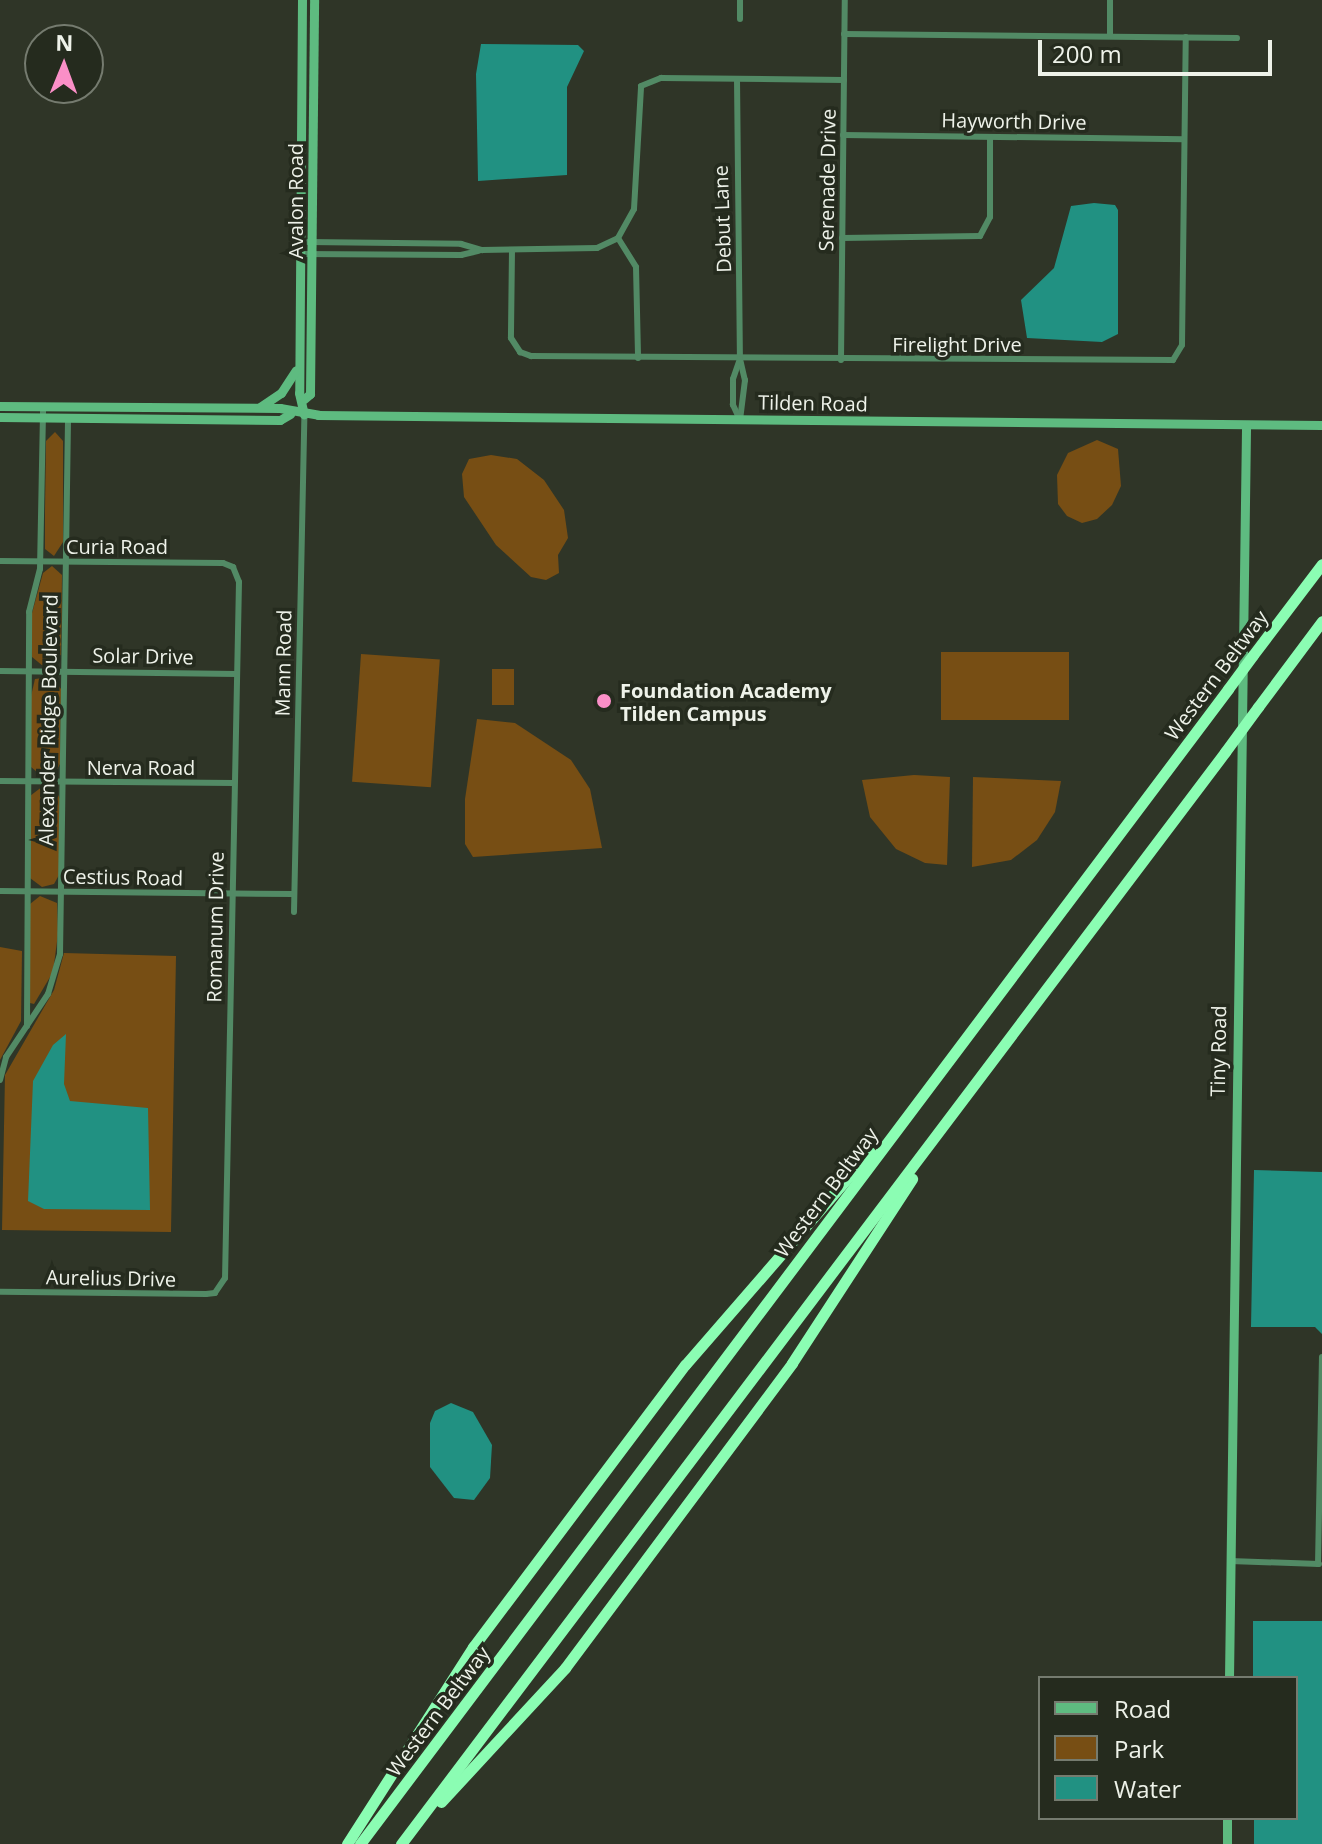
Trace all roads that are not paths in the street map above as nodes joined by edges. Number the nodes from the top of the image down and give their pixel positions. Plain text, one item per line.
1 (302, 0) edge
2 (314, 0) edge
3 (740, 0) edge
4 (845, 0) edge
5 (1110, 0) edge
6 (740, 19) dead end
7 (844, 34) junction
8 (1110, 36) junction
9 (1186, 37) junction
10 (1237, 38) dead end
11 (737, 79) junction
12 (844, 80) junction
13 (843, 135) junction
14 (990, 137) junction
15 (1184, 139) junction
16 (618, 238) junction
17 (842, 238) junction
18 (300, 242) junction
19 (313, 242) junction
20 (376, 243) junction
21 (446, 244) junction
22 (482, 250) junction
23 (512, 250) junction
24 (300, 254) junction
25 (313, 254) junction
26 (375, 255) junction
27 (446, 255) junction
28 (638, 358) junction
29 (299, 359) junction
30 (740, 359) junction
31 (841, 360) junction
32 (733, 387) junction
33 (745, 387) junction
34 (304, 399) junction
35 (0, 406) edge
36 (43, 406) junction
37 (68, 406) junction
38 (258, 408) junction
39 (290, 414) junction
40 (304, 414) junction
41 (0, 417) edge
42 (43, 418) junction
43 (68, 418) junction
44 (740, 420) junction
45 (1246, 425) junction
46 (1322, 425) edge
47 (0, 561) edge
48 (41, 562) junction
49 (66, 562) junction
50 (1322, 564) edge
51 (233, 567) joint
52 (1322, 621) edge
53 (0, 671) edge
54 (28, 671) junction
55 (65, 671) junction
56 (237, 674) junction
57 (0, 781) edge
58 (27, 782) junction
59 (64, 782) junction
60 (234, 783) junction
61 (0, 891) edge
62 (26, 891) junction
63 (63, 892) junction
64 (232, 894) junction
65 (294, 894) junction
66 (294, 912) dead end
67 (27, 1026) junction
68 (0, 1080) edge
69 (916, 1101) junction
70 (954, 1113) junction
71 (221, 1288) joint
72 (0, 1292) edge
73 (1322, 1357) edge
74 (1230, 1561) junction
75 (1320, 1564) edge
76 (1229, 1676) edge
77 (1227, 1820) edge
78 (404, 1840) edge
79 (347, 1844) edge
80 (360, 1844) edge
81 (1227, 1844) edge

1 - 18 street, Avalon Road
2 - 19 street, Avalon Road
3 - 6 street
4 - 7 street, Serenade Drive
5 - 8 street
7 - 8 street
7 - 12 street, Serenade Drive
8 - 9 street
9 - 10 street
9 - 15 street, Firelight Drive
11 - 12 street
11 - 16 street
11 - 30 street, Debut Lane
12 - 13 street, Serenade Drive
13 - 14 street, Hayworth Drive
13 - 17 street, Serenade Drive
14 - 15 street, Hayworth Drive
14 - 17 street
15 - 31 street, Firelight Drive
16 - 23 street
16 - 28 street
17 - 31 street, Serenade Drive
18 - 19 street
18 - 24 street, Avalon Road
19 - 20 street
19 - 25 street, Avalon Road
20 - 21 street
20 - 26 street
21 - 22 street
21 - 27 street
22 - 23 street
22 - 27 street
23 - 28 street, Firelight Drive
24 - 25 street
24 - 29 street, Avalon Road
25 - 26 street
25 - 34 street, Avalon Road
26 - 27 street
28 - 30 street, Firelight Drive
29 - 34 street, Avalon Road
29 - 38 street
30 - 31 street, Firelight Drive
30 - 32 street, Debut Lane
30 - 33 street, Debut Lane
32 - 33 street
32 - 44 street, Debut Lane
33 - 44 street, Debut Lane
34 - 40 street, Avalon Road
35 - 36 street
36 - 37 street
36 - 42 street, Alexander Ridge Boulevard
37 - 38 street
37 - 43 street, Alexander Ridge Boulevard
38 - 39 street
39 - 40 street
39 - 43 street
40 - 44 street, Tilden Road
40 - 65 street, Mann Road
41 - 42 street
42 - 43 street
42 - 48 street, Alexander Ridge Boulevard
43 - 49 street, Alexander Ridge Boulevard
44 - 45 street, Tilden Road
45 - 46 street, Tilden Road
45 - 74 street, Tiny Road
47 - 48 street, Curia Road
48 - 49 street, Curia Road
48 - 54 street, Alexander Ridge Boulevard
49 - 51 street, Curia Road
49 - 55 street, Alexander Ridge Boulevard
50 - 69 highway, Western Beltway, bridge
51 - 56 street, Romanum Drive
52 - 70 highway, bridge
53 - 54 street, Solar Drive
54 - 55 street, Solar Drive
54 - 58 street, Alexander Ridge Boulevard
55 - 56 street, Solar Drive
55 - 59 street, Alexander Ridge Boulevard
56 - 60 street, Romanum Drive
57 - 58 street, Nerva Road
58 - 59 street, Nerva Road
58 - 62 street, Alexander Ridge Boulevard
59 - 60 street, Nerva Road
59 - 63 street, Alexander Ridge Boulevard
60 - 64 street, Romanum Drive
61 - 62 street, Cestius Road
62 - 63 street, Cestius Road
62 - 67 street, Alexander Ridge Boulevard
63 - 64 street, Cestius Road
63 - 67 street, Alexander Ridge Boulevard
64 - 65 street, Cestius Road
64 - 71 street, Romanum Drive
65 - 66 street, Mann Road
67 - 68 street, Alexander Ridge Boulevard
69 - 79 highway
69 - 80 highway, Western Beltway
70 - 78 highway
70 - 78 highway
71 - 72 street, Aurelius Drive
73 - 75 street
74 - 75 street
74 - 76 street, Tiny Road
77 - 81 street

